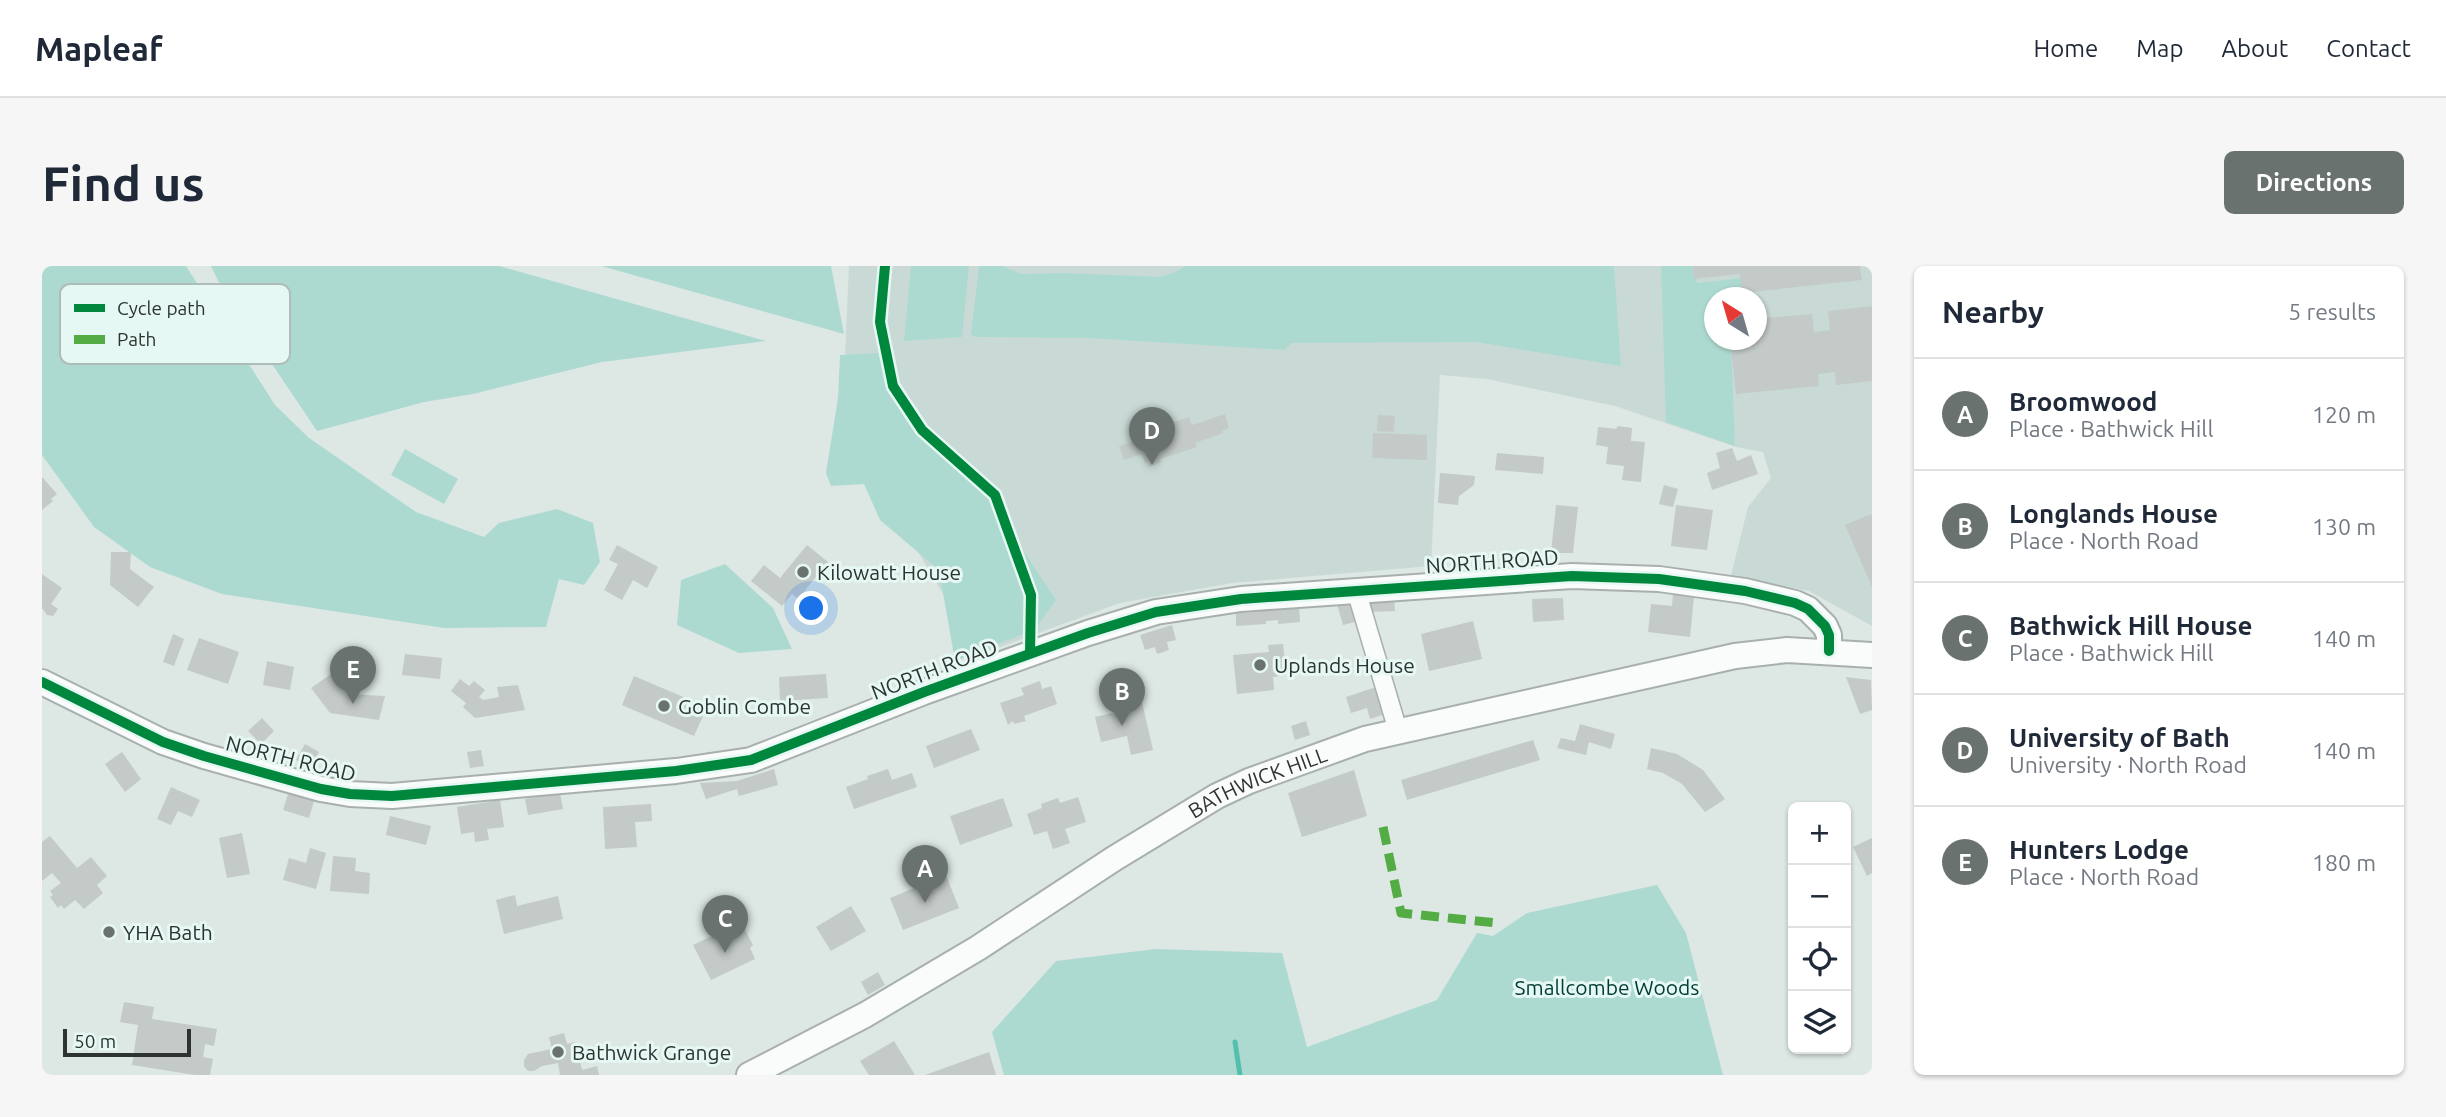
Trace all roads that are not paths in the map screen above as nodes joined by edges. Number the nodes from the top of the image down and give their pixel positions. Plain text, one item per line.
1 (1356, 590) junction
2 (1829, 651) junction
3 (1872, 655) edge
4 (42, 682) edge
5 (1398, 731) junction
6 (749, 1075) edge

1 - 2 street, NORTH ROAD
1 - 4 street, NORTH ROAD
1 - 5 street
2 - 3 street, BATHWICK HILL
2 - 5 street, BATHWICK HILL
5 - 6 street, BATHWICK HILL

